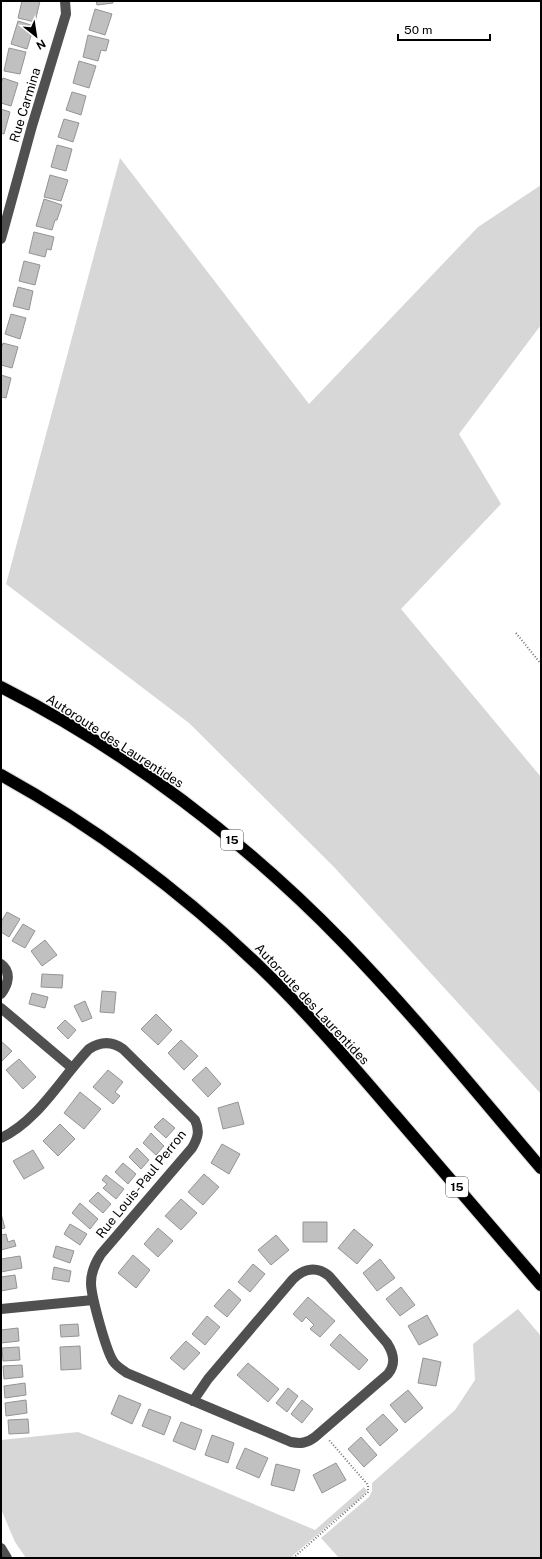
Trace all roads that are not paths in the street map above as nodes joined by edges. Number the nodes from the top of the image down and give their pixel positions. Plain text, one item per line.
1 (66, 1) edge
2 (1, 239) edge
3 (1, 687) edge
4 (1, 775) edge
5 (1, 964) edge
6 (1, 994) edge
7 (1, 1008) edge
8 (72, 1068) junction
9 (1, 1138) edge
10 (541, 1168) edge
11 (541, 1286) edge
12 (93, 1300) junction
13 (1, 1309) edge
14 (194, 1401) junction
15 (1, 1548) edge
16 (7, 1558) edge

1 - 2 street, Rue Carmina
3 - 10 highway, Autoroute des Laurentides / 15
4 - 11 highway, Autoroute des Laurentides / 15
5 - 6 street
7 - 8 street
8 - 9 street, Rue Louis-Paul Perron
8 - 12 street, Rue Louis-Paul Perron
12 - 13 street
12 - 14 street, Rue Louis-Paul Perron
14 - 14 street, Rue Louis-Paul Perron
15 - 16 street

